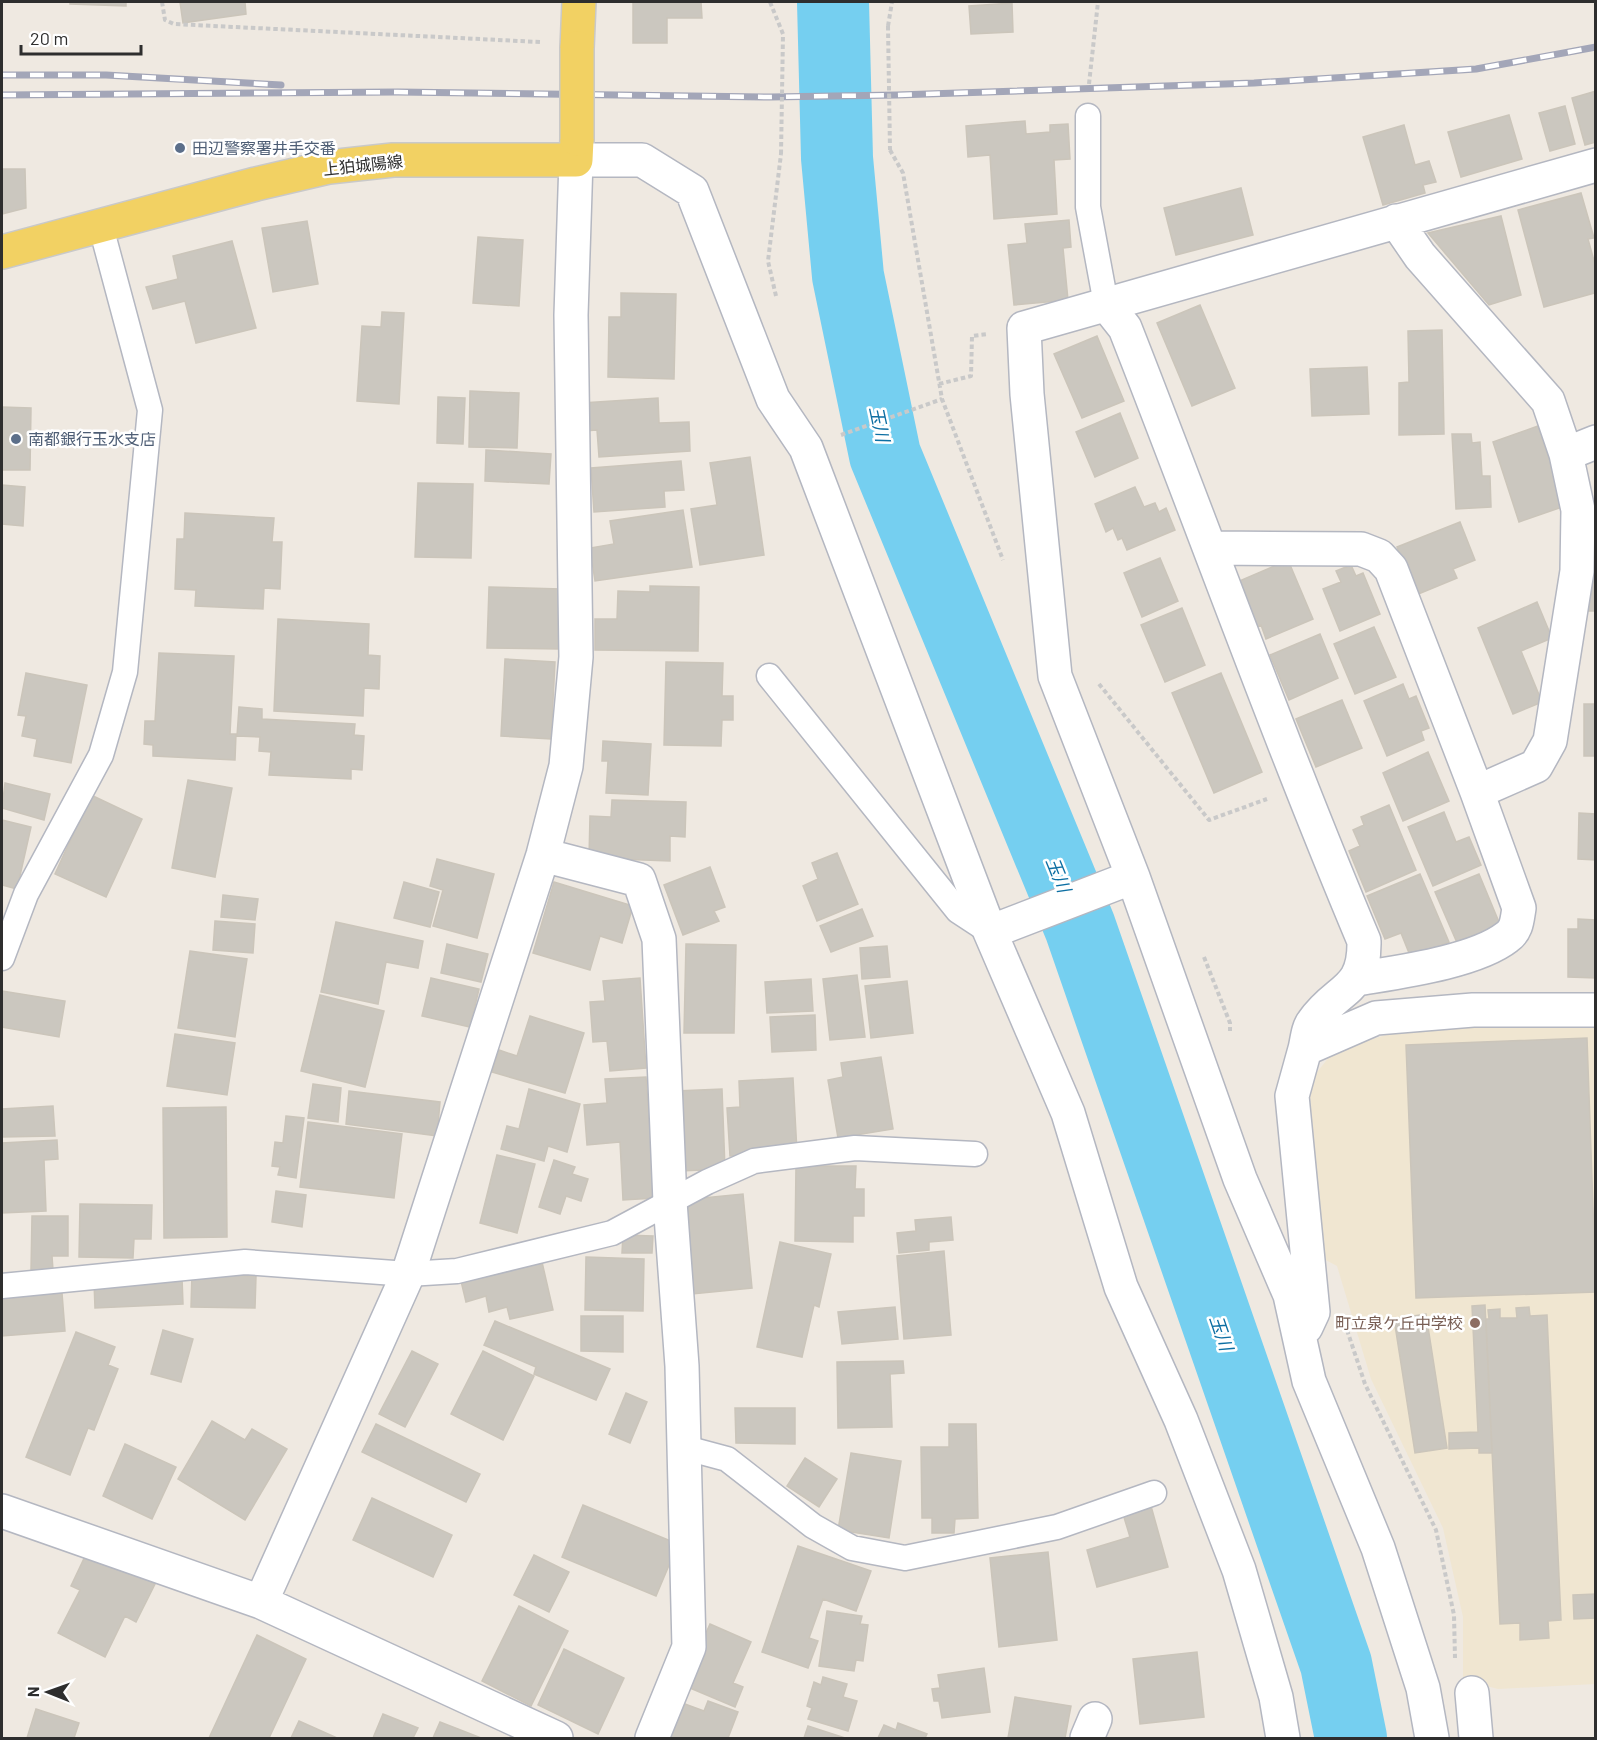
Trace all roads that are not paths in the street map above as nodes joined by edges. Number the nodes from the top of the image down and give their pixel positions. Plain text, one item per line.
1 (579, 2) edge
2 (1088, 116) road end
3 (576, 150) junction
4 (1596, 165) edge
5 (1396, 221) junction
6 (101, 227) junction
7 (2, 252) edge
8 (1106, 304) junction
9 (1581, 448) edge
10 (1211, 548) junction
11 (769, 676) dead end
12 (1478, 792) junction
13 (543, 855) junction
14 (1133, 877) junction
15 (990, 932) junction
16 (2, 958) edge
17 (1357, 979) junction
18 (1596, 1010) edge
19 (1305, 1049) junction
20 (975, 1154) dead end
21 (670, 1202) junction
22 (408, 1274) junction
23 (2, 1286) edge
24 (1300, 1340) junction
25 (686, 1448) junction
26 (1154, 1493) dead end
27 (2, 1512) edge
28 (261, 1602) junction
29 (1472, 1693) road end
30 (556, 1738) edge
31 (652, 1738) edge
32 (1283, 1738) edge
33 (1432, 1738) edge
34 (1476, 1738) edge

1 - 3 main road, bridge
2 - 8 lane
3 - 6 main road, 上狛城陽線
3 - 13 street
3 - 15 street
4 - 5 street
5 - 8 street
5 - 9 street
6 - 7 main road, 上狛城陽線
6 - 16 lane
8 - 10 street
8 - 14 street
9 - 12 street
10 - 12 street
10 - 17 street
11 - 15 lane
12 - 17 street
13 - 21 street
13 - 22 street
14 - 15 street
14 - 24 street
15 - 32 street
17 - 19 street
18 - 19 street
19 - 24 street
20 - 21 lane
21 - 22 lane
21 - 25 street
22 - 23 lane
22 - 28 street
24 - 33 street
25 - 26 lane
25 - 31 street
27 - 28 street
28 - 30 street
29 - 34 street

